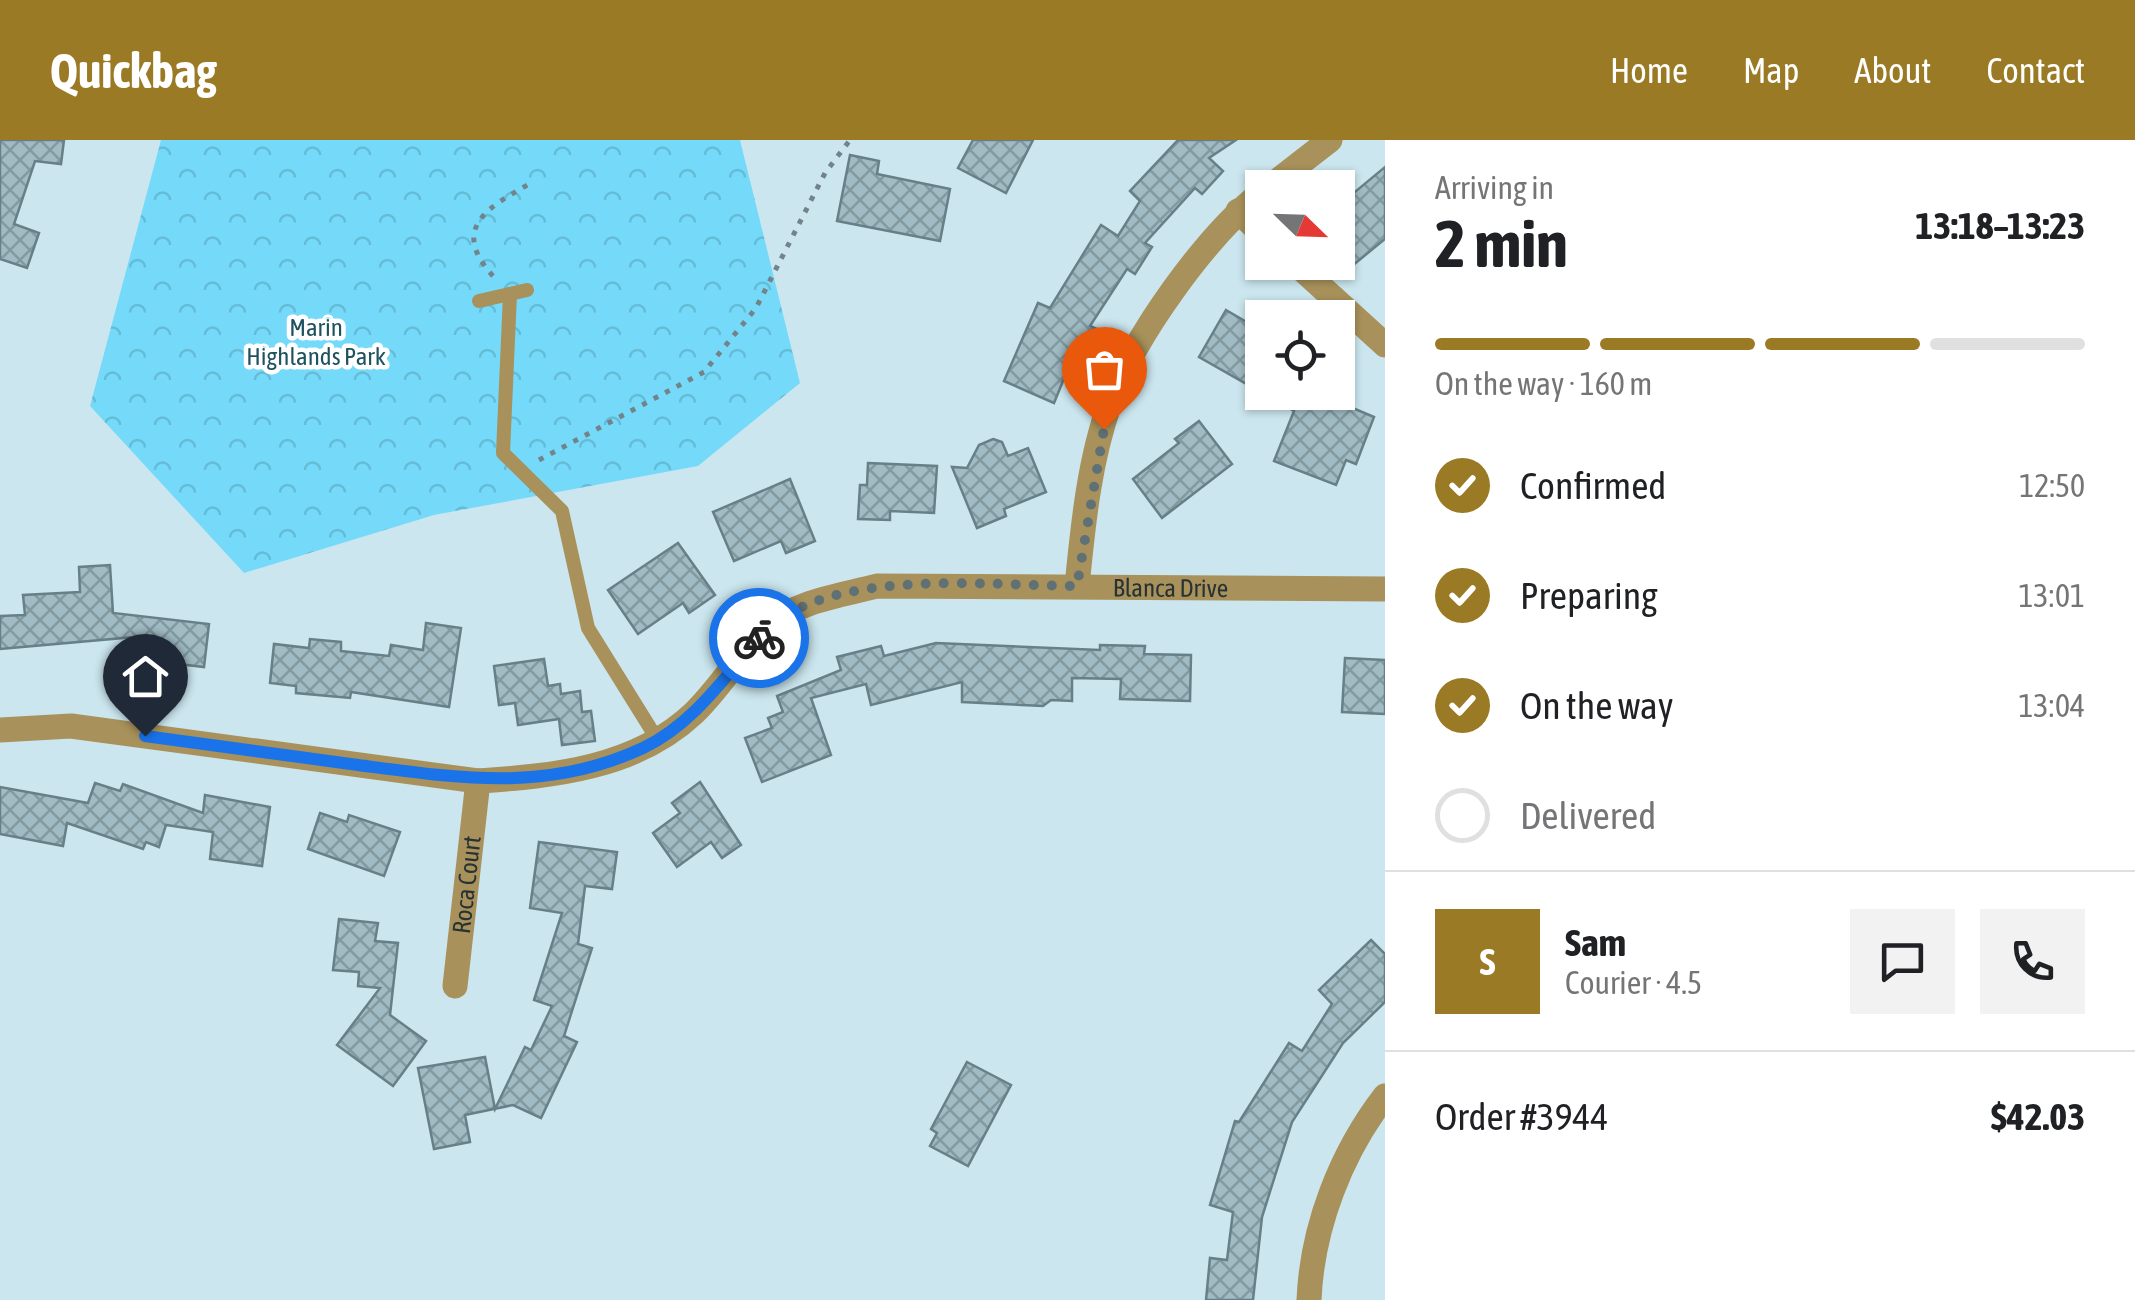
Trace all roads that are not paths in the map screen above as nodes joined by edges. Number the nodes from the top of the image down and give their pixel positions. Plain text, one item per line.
1 (1330, 140) edge
2 (1291, 170) edge
3 (1245, 206) edge
4 (1238, 211) junction
5 (1245, 218) edge
6 (1314, 280) edge
7 (526, 290) dead end
8 (510, 294) junction
9 (479, 301) dead end
10 (1385, 345) edge
11 (490, 441) dead end
12 (503, 453) junction
13 (1077, 586) junction
14 (1385, 590) edge
15 (0, 730) edge
16 (656, 739) junction
17 (478, 781) junction
18 (455, 986) dead end
19 (1385, 1096) edge
20 (1309, 1300) edge

1 - 2 street
3 - 4 street
4 - 5 street
4 - 13 street
6 - 10 street
7 - 8 lane
8 - 9 lane
8 - 12 lane
11 - 12 lane
12 - 16 lane
13 - 14 street, Blanca Drive
13 - 16 street, Blanca Drive
15 - 17 street, Blanca Drive
16 - 17 street, Blanca Drive
17 - 18 street, Roca Court
19 - 20 street

